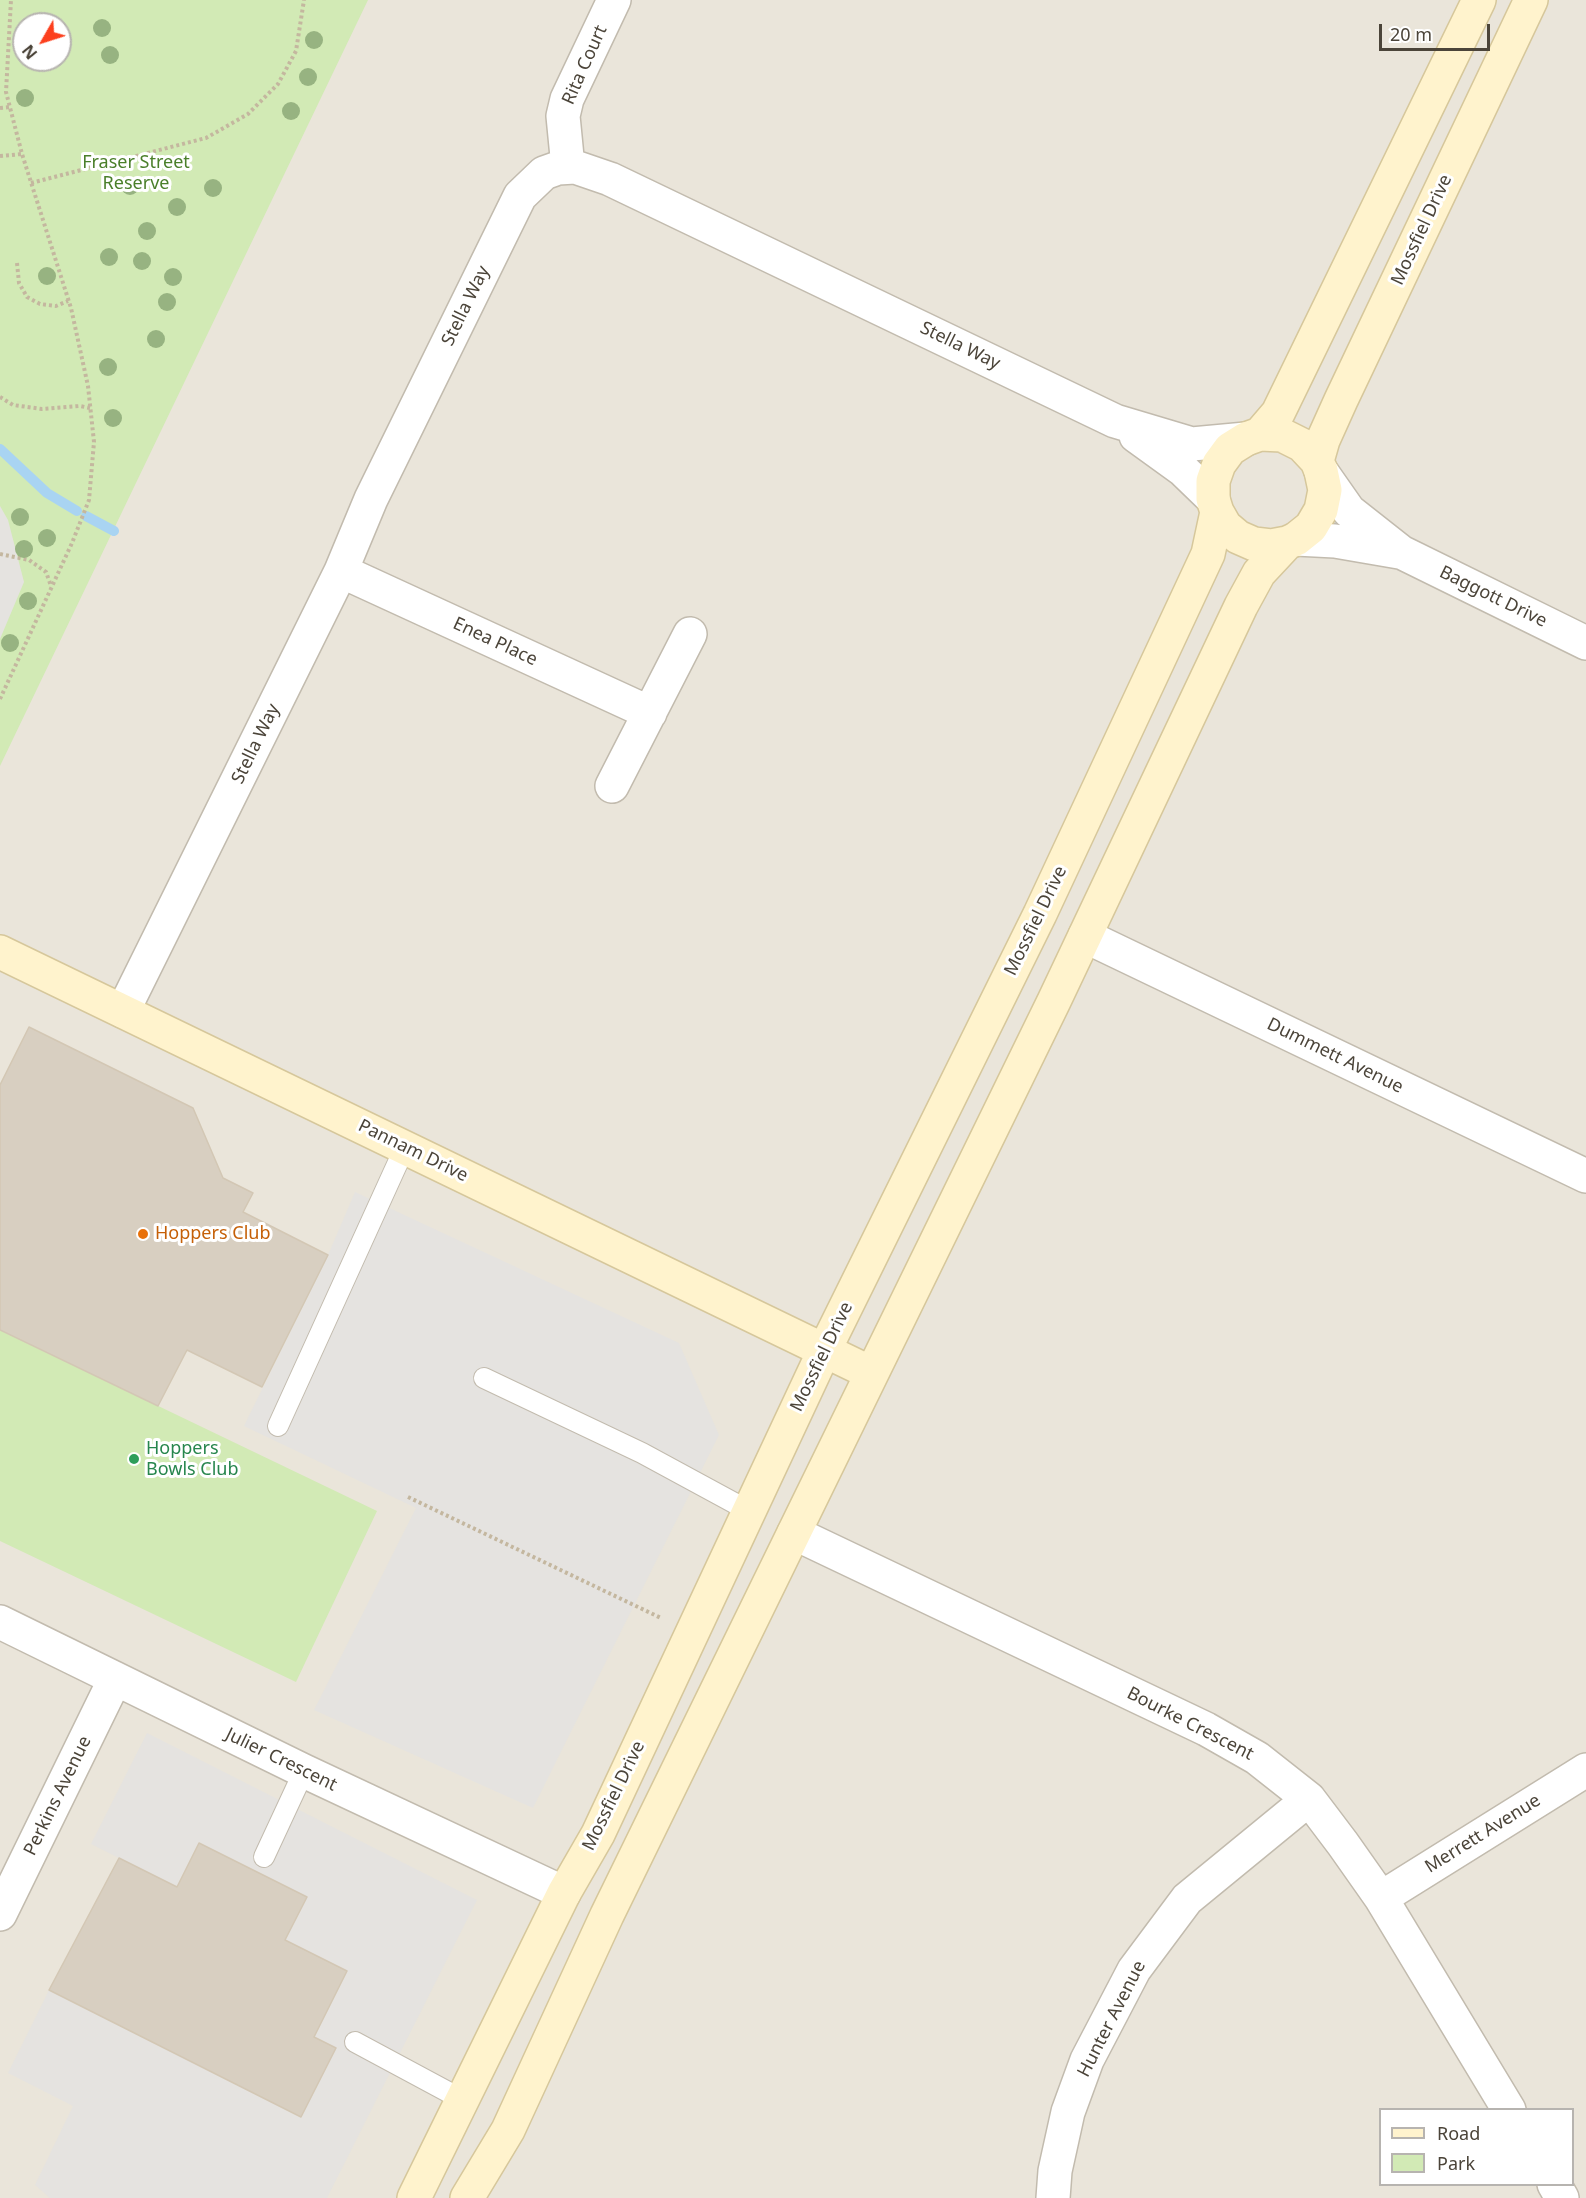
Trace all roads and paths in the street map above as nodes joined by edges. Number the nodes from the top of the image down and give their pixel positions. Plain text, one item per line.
1 (11, 0) edge
2 (304, 0) edge
3 (614, 0) edge
4 (1479, 0) edge
5 (1531, 0) edge
6 (10, 107) junction
7 (0, 108) edge
8 (22, 154) junction
9 (0, 156) edge
10 (568, 167) junction
11 (31, 183) junction
12 (1363, 237) junction
13 (1409, 259) junction
14 (17, 263) dead end
15 (68, 301) junction
16 (0, 397) edge
17 (90, 408) junction
18 (1115, 421) junction
19 (1253, 437) junction
20 (1319, 466) junction
21 (1215, 505) junction
22 (1292, 541) junction
23 (1401, 552) junction
24 (0, 554) edge
25 (341, 572) junction
26 (52, 587) junction
27 (690, 634) dead end
28 (1586, 643) edge
29 (0, 699) edge
30 (650, 713) junction
31 (612, 786) dead end
32 (1040, 914) junction
33 (1085, 936) junction
34 (0, 952) edge
35 (123, 1011) junction
36 (405, 1147) junction
37 (1586, 1176) edge
38 (825, 1349) junction
39 (871, 1373) junction
40 (484, 1378) dead end
41 (278, 1426) dead end
42 (408, 1497) dead end
43 (749, 1511) junction
44 (794, 1533) junction
45 (0, 1622) edge
46 (692, 1633) junction
47 (115, 1679) junction
48 (1586, 1770) edge
49 (304, 1771) junction
50 (1309, 1800) junction
51 (264, 1857) dead end
52 (564, 1893) junction
53 (1381, 1898) junction
54 (0, 1914) edge
55 (607, 1915) junction
56 (355, 2042) dead end
57 (463, 2100) junction
58 (1508, 2108) edge
59 (414, 2198) edge
60 (467, 2198) edge
61 (1053, 2198) edge

1 - 6 path
2 - 11 path
3 - 10 street, Rita Court
4 - 12 street
5 - 13 street, Mossfiel Drive
6 - 7 path
6 - 8 path
8 - 9 path
8 - 11 path
10 - 18 street, Stella Way
10 - 25 street, Stella Way
11 - 15 path
12 - 13 street
12 - 19 street
13 - 20 street, Mossfiel Drive
14 - 15 path
15 - 17 path
16 - 17 path
17 - 26 path
18 - 19 street, Stella Way
18 - 21 street, Stella Way
19 - 20 street
19 - 21 street
20 - 22 street
20 - 23 street, Baggott Drive
21 - 22 street
21 - 32 street, Mossfiel Drive
22 - 23 street, Baggott Drive
22 - 33 street
23 - 28 street, Baggott Drive
24 - 26 path
25 - 30 street, Enea Place
25 - 35 street, Stella Way
26 - 29 path
27 - 30 street
30 - 31 street
32 - 33 street
32 - 38 street, Mossfiel Drive
33 - 37 street, Dummett Avenue
33 - 39 street
34 - 35 street, Pannam Drive
35 - 36 street, Pannam Drive
36 - 38 street, Pannam Drive
36 - 41 lane
38 - 39 street, Pannam Drive
38 - 43 street, Mossfiel Drive
39 - 44 street
40 - 43 lane
42 - 46 path
43 - 44 street
43 - 46 street, Mossfiel Drive
44 - 50 street, Bourke Crescent
44 - 55 street
45 - 47 street, Julier Crescent
46 - 52 street, Mossfiel Drive
47 - 49 street, Julier Crescent
47 - 54 street, Perkins Avenue
48 - 53 street, Merrett Avenue
49 - 51 lane
49 - 52 street, Julier Crescent
50 - 53 street, Bourke Crescent
50 - 61 street, Hunter Avenue
52 - 55 street
52 - 57 street, Mossfiel Drive
53 - 58 street, Bourke Crescent
55 - 60 street
56 - 57 lane
57 - 59 street, Mossfiel Drive

